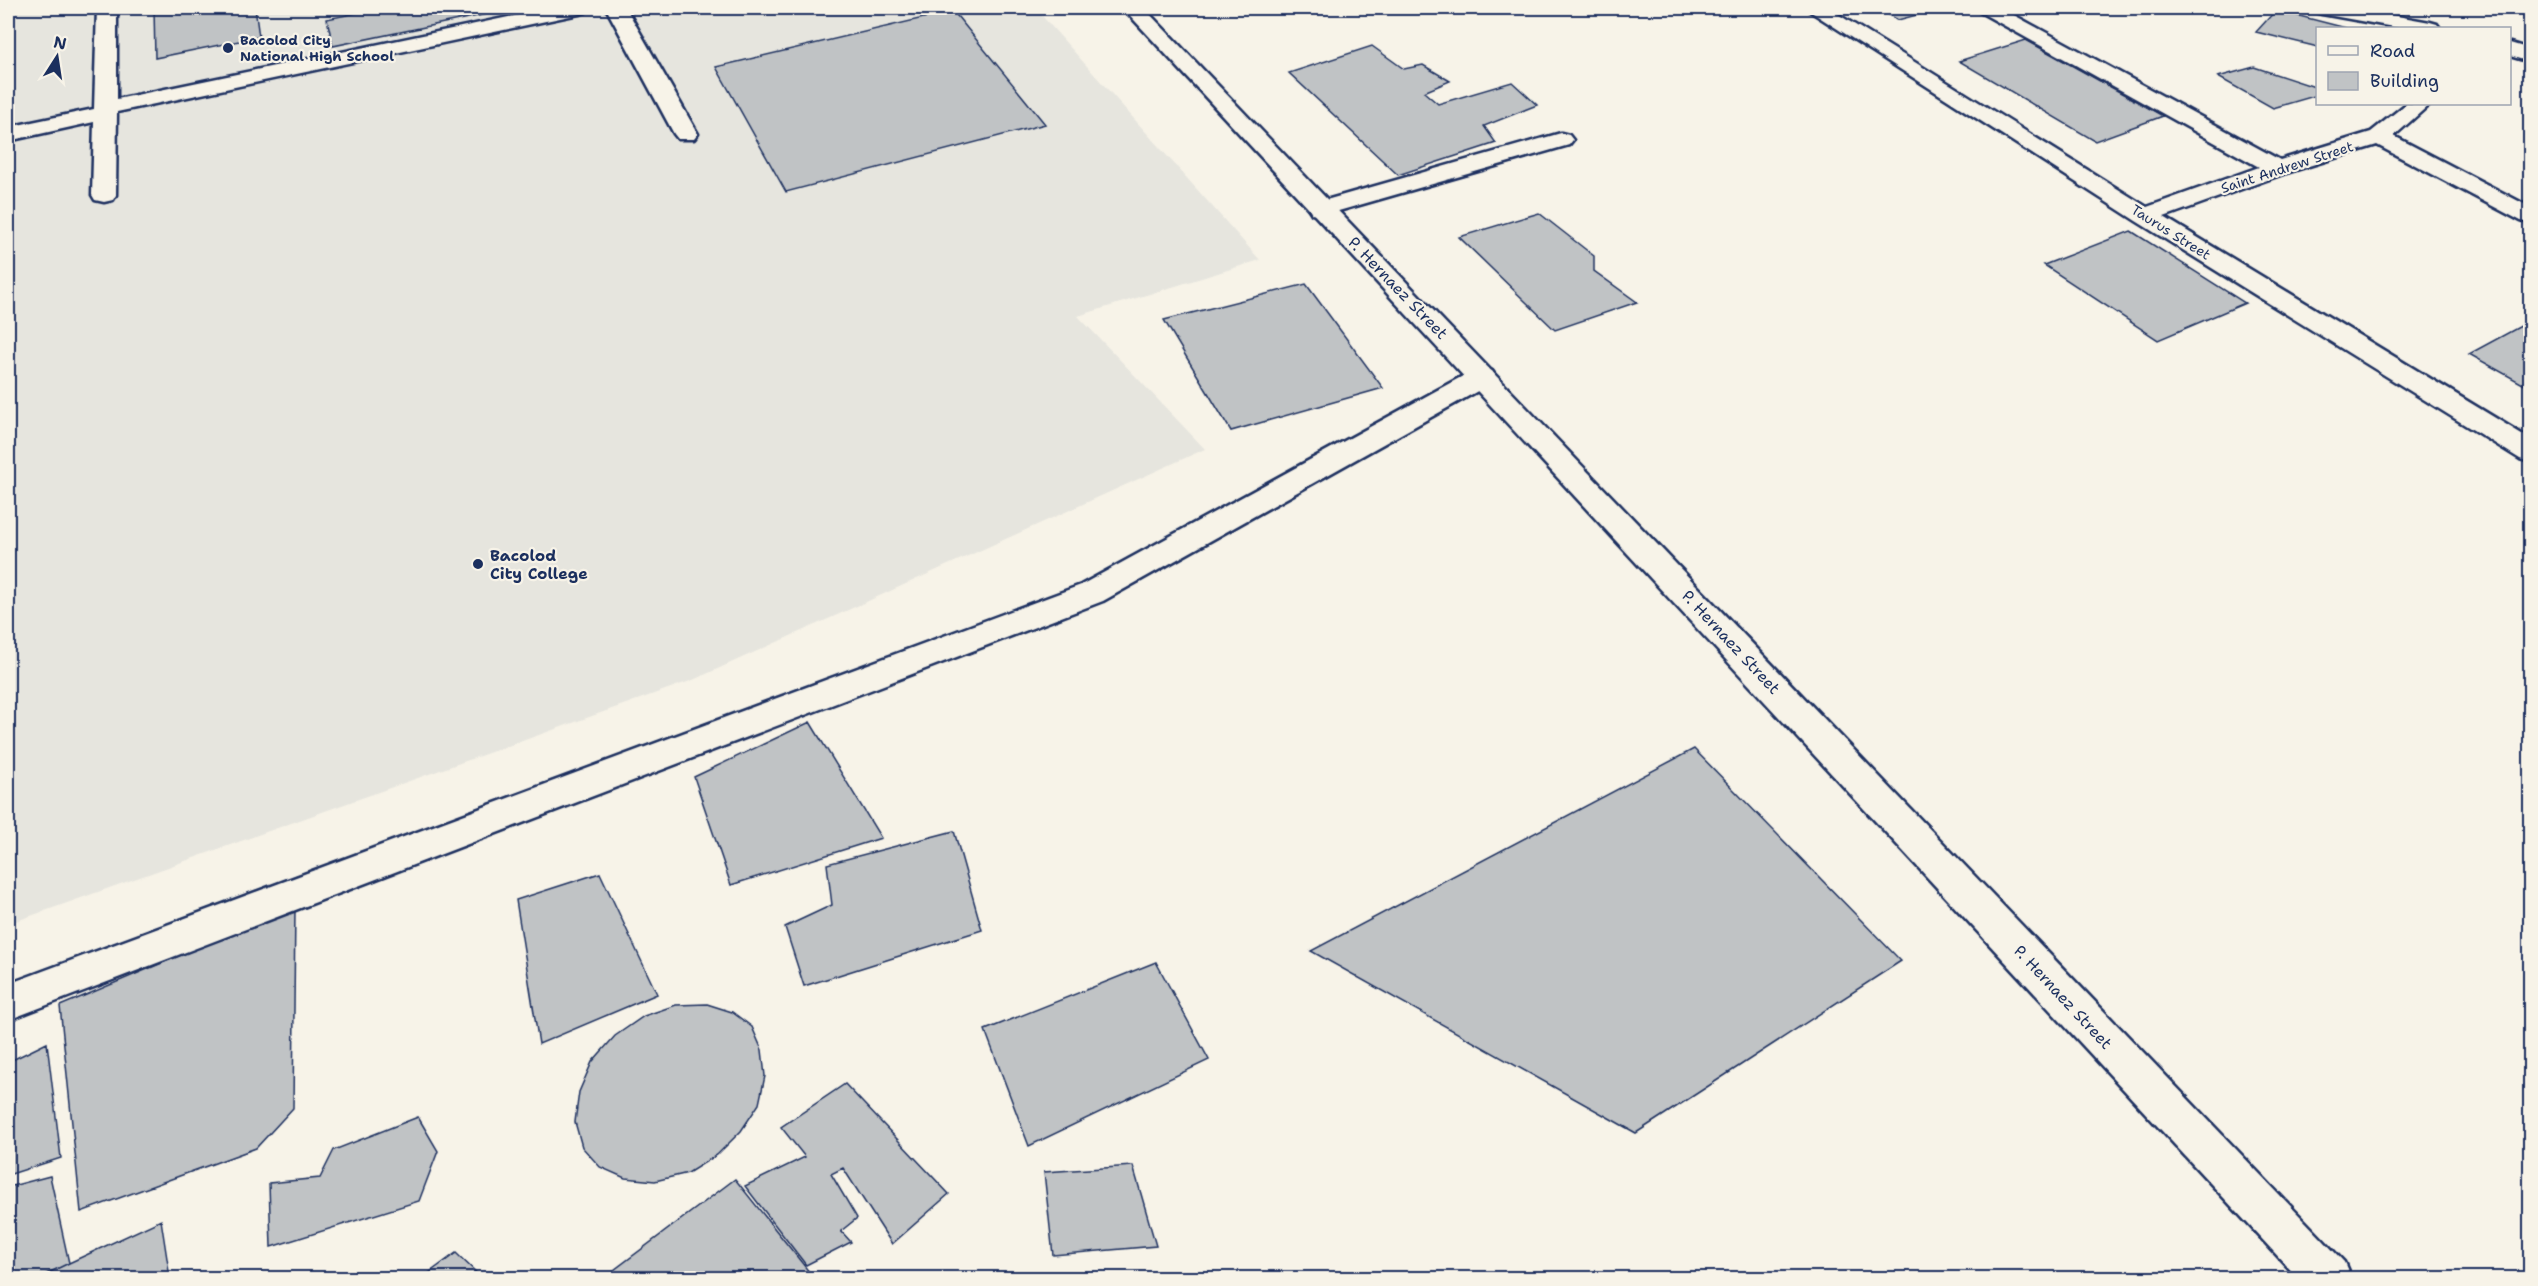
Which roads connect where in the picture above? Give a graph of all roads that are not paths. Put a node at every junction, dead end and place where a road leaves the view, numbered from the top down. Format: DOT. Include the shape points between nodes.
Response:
graph roads {
  1 [pos="107,8"];
  2 [pos="579,8"];
  3 [pos="616,8"];
  4 [pos="1132,8"];
  5 [pos="1815,8"];
  6 [pos="1987,8"];
  7 [pos="2322,8"];
  8 [pos="2407,20"];
  9 [pos="2427,27"];
  10 [pos="2511,49"];
  11 [pos="2530,56"];
  12 [pos="2417,105"];
  13 [pos="105,110"];
  14 [pos="8,134"];
  15 [pos="686,134"];
  16 [pos="2379,137"];
  17 [pos="1561,140"];
  18 [pos="2278,168"];
  19 [pos="104,195"];
  20 [pos="1321,209"];
  21 [pos="2145,216"];
  22 [pos="2530,216"];
  23 [pos="1482,377"];
  24 [pos="2530,452"];
  25 [pos="8,1002"];
  26 [pos="2328,1278"];
  1 -- 13 [label="street"];
  2 -- 13 [label="street"];
  3 -- 15 [label="street"];
  4 -- 20 [label="street, P. Hernaez Street"];
  5 -- 21 [label="street, Taurus Street"];
  6 -- 18 [label="street"];
  7 -- 8 [label="street"];
  8 -- 9 [label="street"];
  10 -- 11 [label="street"];
  12 -- 16 [label="street, Saint Andrew Street"];
  13 -- 14 [label="street"];
  13 -- 19 [label="street"];
  16 -- 18 [label="street, Saint Andrew Street"];
  16 -- 22 [label="street"];
  17 -- 20 [label="street"];
  18 -- 21 [label="street, Saint Andrew Street"];
  20 -- 23 [label="street, P. Hernaez Street"];
  21 -- 24 [label="street, Taurus Street"];
  23 -- 25 [label="street" via="1092,593"];
  23 -- 26 [label="street, P. Hernaez Street"];
}
